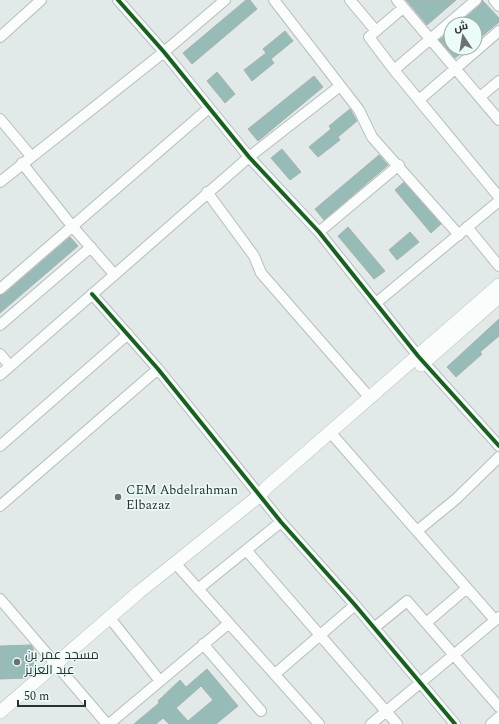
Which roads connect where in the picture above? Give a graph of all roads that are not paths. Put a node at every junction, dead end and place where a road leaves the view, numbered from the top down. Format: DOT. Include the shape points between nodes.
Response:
graph roads {
  1 [pos="41,0"];
  2 [pos="118,0"];
  3 [pos="274,0"];
  4 [pos="350,0"];
  5 [pos="476,0"];
  6 [pos="494,0"];
  7 [pos="222,1"];
  8 [pos="400,4"];
  9 [pos="499,6"];
  10 [pos="376,31"];
  11 [pos="499,31"];
  12 [pos="0,36"];
  13 [pos="430,40"];
  14 [pos="164,52"];
  15 [pos="394,70"];
  16 [pos="456,70"];
  17 [pos="499,81"];
  18 [pos="340,86"];
  19 [pos="480,97"];
  20 [pos="419,100"];
  21 [pos="209,108"];
  22 [pos="0,119"];
  23 [pos="499,120"];
  24 [pos="31,156"];
  25 [pos="248,157"];
  26 [pos="22,163"];
  27 [pos="399,165"];
  28 [pos="0,182"];
  29 [pos="207,192"];
  30 [pos="499,197"];
  31 [pos="499,201"];
  32 [pos="72,226"];
  33 [pos="467,228"];
  34 [pos="319,232"];
  35 [pos="459,235"];
  36 [pos="91,247"];
  37 [pos="499,266"];
  38 [pos="114,274"];
  39 [pos="499,285"];
  40 [pos="0,289"];
  41 [pos="92,294"];
  42 [pos="499,297"];
  43 [pos="376,303"];
  44 [pos="475,312"];
  45 [pos="0,325"];
  46 [pos="128,334"];
  47 [pos="0,354"];
  48 [pos="421,359"];
  49 [pos="10,366"];
  50 [pos="158,369"];
  51 [pos="0,375"];
  52 [pos="370,398"];
  53 [pos="332,434"];
  54 [pos="0,446"];
  55 [pos="499,446"];
  56 [pos="499,457"];
  57 [pos="260,495"];
  58 [pos="0,506"];
  59 [pos="282,522"];
  60 [pos="418,531"];
  61 [pos="247,551"];
  62 [pos="175,563"];
  63 [pos="467,588"];
  64 [pos="198,589"];
  65 [pos="0,599"];
  66 [pos="355,605"];
  67 [pos="109,617"];
  68 [pos="497,619"];
  69 [pos="426,623"];
  70 [pos="228,624"];
  71 [pos="374,628"];
  72 [pos="320,635"];
  73 [pos="204,644"];
  74 [pos="454,654"];
  75 [pos="56,664"];
  76 [pos="275,674"];
  77 [pos="160,681"];
  78 [pos="420,683"];
  79 [pos="499,707"];
  80 [pos="261,711"];
  81 [pos="386,711"];
  82 [pos="0,712"];
  83 [pos="499,717"];
  84 [pos="108,724"];
  85 [pos="319,724"];
  86 [pos="371,724"];
  87 [pos="397,724"];
  88 [pos="455,724"];
  89 [pos="491,724"];
  1 -- 12 [label="street"];
  2 -- 14 [label="street"];
  3 -- 18 [label="street"];
  4 -- 10 [label="street"];
  5 -- 13 [label="street"];
  6 -- 9 [label="street"];
  7 -- 14 [label="street"];
  8 -- 10 [label="street"];
  8 -- 13 [label="street"];
  10 -- 15 [label="street" via="369,37"];
  11 -- 16 [label="street"];
  13 -- 15 [label="street"];
  13 -- 16 [label="street"];
  14 -- 21 [label="street"];
  14 -- 24 [label="street"];
  15 -- 20 [label="street"];
  16 -- 19 [label="street"];
  16 -- 20 [label="street"];
  17 -- 19 [label="street"];
  18 -- 25 [label="street"];
  18 -- 27 [label="street" via="359,110 372,137"];
  19 -- 23 [label="street"];
  20 -- 30 [label="street"];
  21 -- 25 [label="street"];
  21 -- 32 [label="street"];
  22 -- 24 [label="street"];
  24 -- 26 [label="street"];
  25 -- 29 [label="street"];
  25 -- 34 [label="street"];
  26 -- 28 [label="street"];
  26 -- 32 [label="street"];
  27 -- 34 [label="street"];
  27 -- 35 [label="street"];
  29 -- 38 [label="street"];
  29 -- 52 [label="street" via="254,256 261,273"];
  31 -- 33 [label="street"];
  32 -- 36 [label="street"];
  32 -- 40 [label="street"];
  33 -- 35 [label="street"];
  33 -- 37 [label="street"];
  34 -- 43 [label="street"];
  35 -- 43 [label="street"];
  36 -- 38 [label="street"];
  36 -- 45 [label="street"];
  38 -- 41 [label="street"];
  39 -- 44 [label="main road"];
  41 -- 46 [label="street"];
  41 -- 49 [label="street"];
  42 -- 44 [label="main road"];
  43 -- 48 [label="street"];
  44 -- 48 [label="main road"];
  46 -- 50 [label="street"];
  46 -- 54 [label="street"];
  47 -- 49 [label="street"];
  48 -- 52 [label="main road"];
  48 -- 53 [label="main road"];
  48 -- 55 [label="street"];
  49 -- 51 [label="street"];
  50 -- 57 [label="street"];
  50 -- 58 [label="street"];
  52 -- 53 [label="main road"];
  53 -- 57 [label="main road" via="267,486"];
  53 -- 60 [label="street"];
  56 -- 60 [label="street" via="456,499"];
  57 -- 59 [label="street"];
  57 -- 62 [label="main road"];
  59 -- 61 [label="street"];
  59 -- 66 [label="street"];
  60 -- 63 [label="street"];
  61 -- 64 [label="street"];
  61 -- 72 [label="street"];
  62 -- 64 [label="street"];
  62 -- 67 [label="main road"];
  63 -- 68 [label="street"];
  63 -- 69 [label="street"];
  64 -- 70 [label="street"];
  65 -- 75 [label="street"];
  66 -- 71 [label="street"];
  66 -- 72 [label="street"];
  67 -- 75 [label="main road"];
  67 -- 77 [label="street"];
  68 -- 74 [label="street"];
  69 -- 71 [label="street" via="407,601"];
  69 -- 74 [label="street"];
  70 -- 73 [label="street"];
  70 -- 76 [label="street"];
  71 -- 78 [label="street"];
  72 -- 76 [label="street"];
  72 -- 81 [label="street"];
  73 -- 77 [label="street"];
  73 -- 80 [label="street"];
  74 -- 78 [label="street"];
  74 -- 79 [label="street"];
  75 -- 82 [label="main road"];
  75 -- 84 [label="street"];
  76 -- 85 [label="street"];
  77 -- 84 [label="street"];
  78 -- 81 [label="street"];
  78 -- 88 [label="street"];
  81 -- 86 [label="street"];
  81 -- 87 [label="street"];
  83 -- 89 [label="street"];
}
